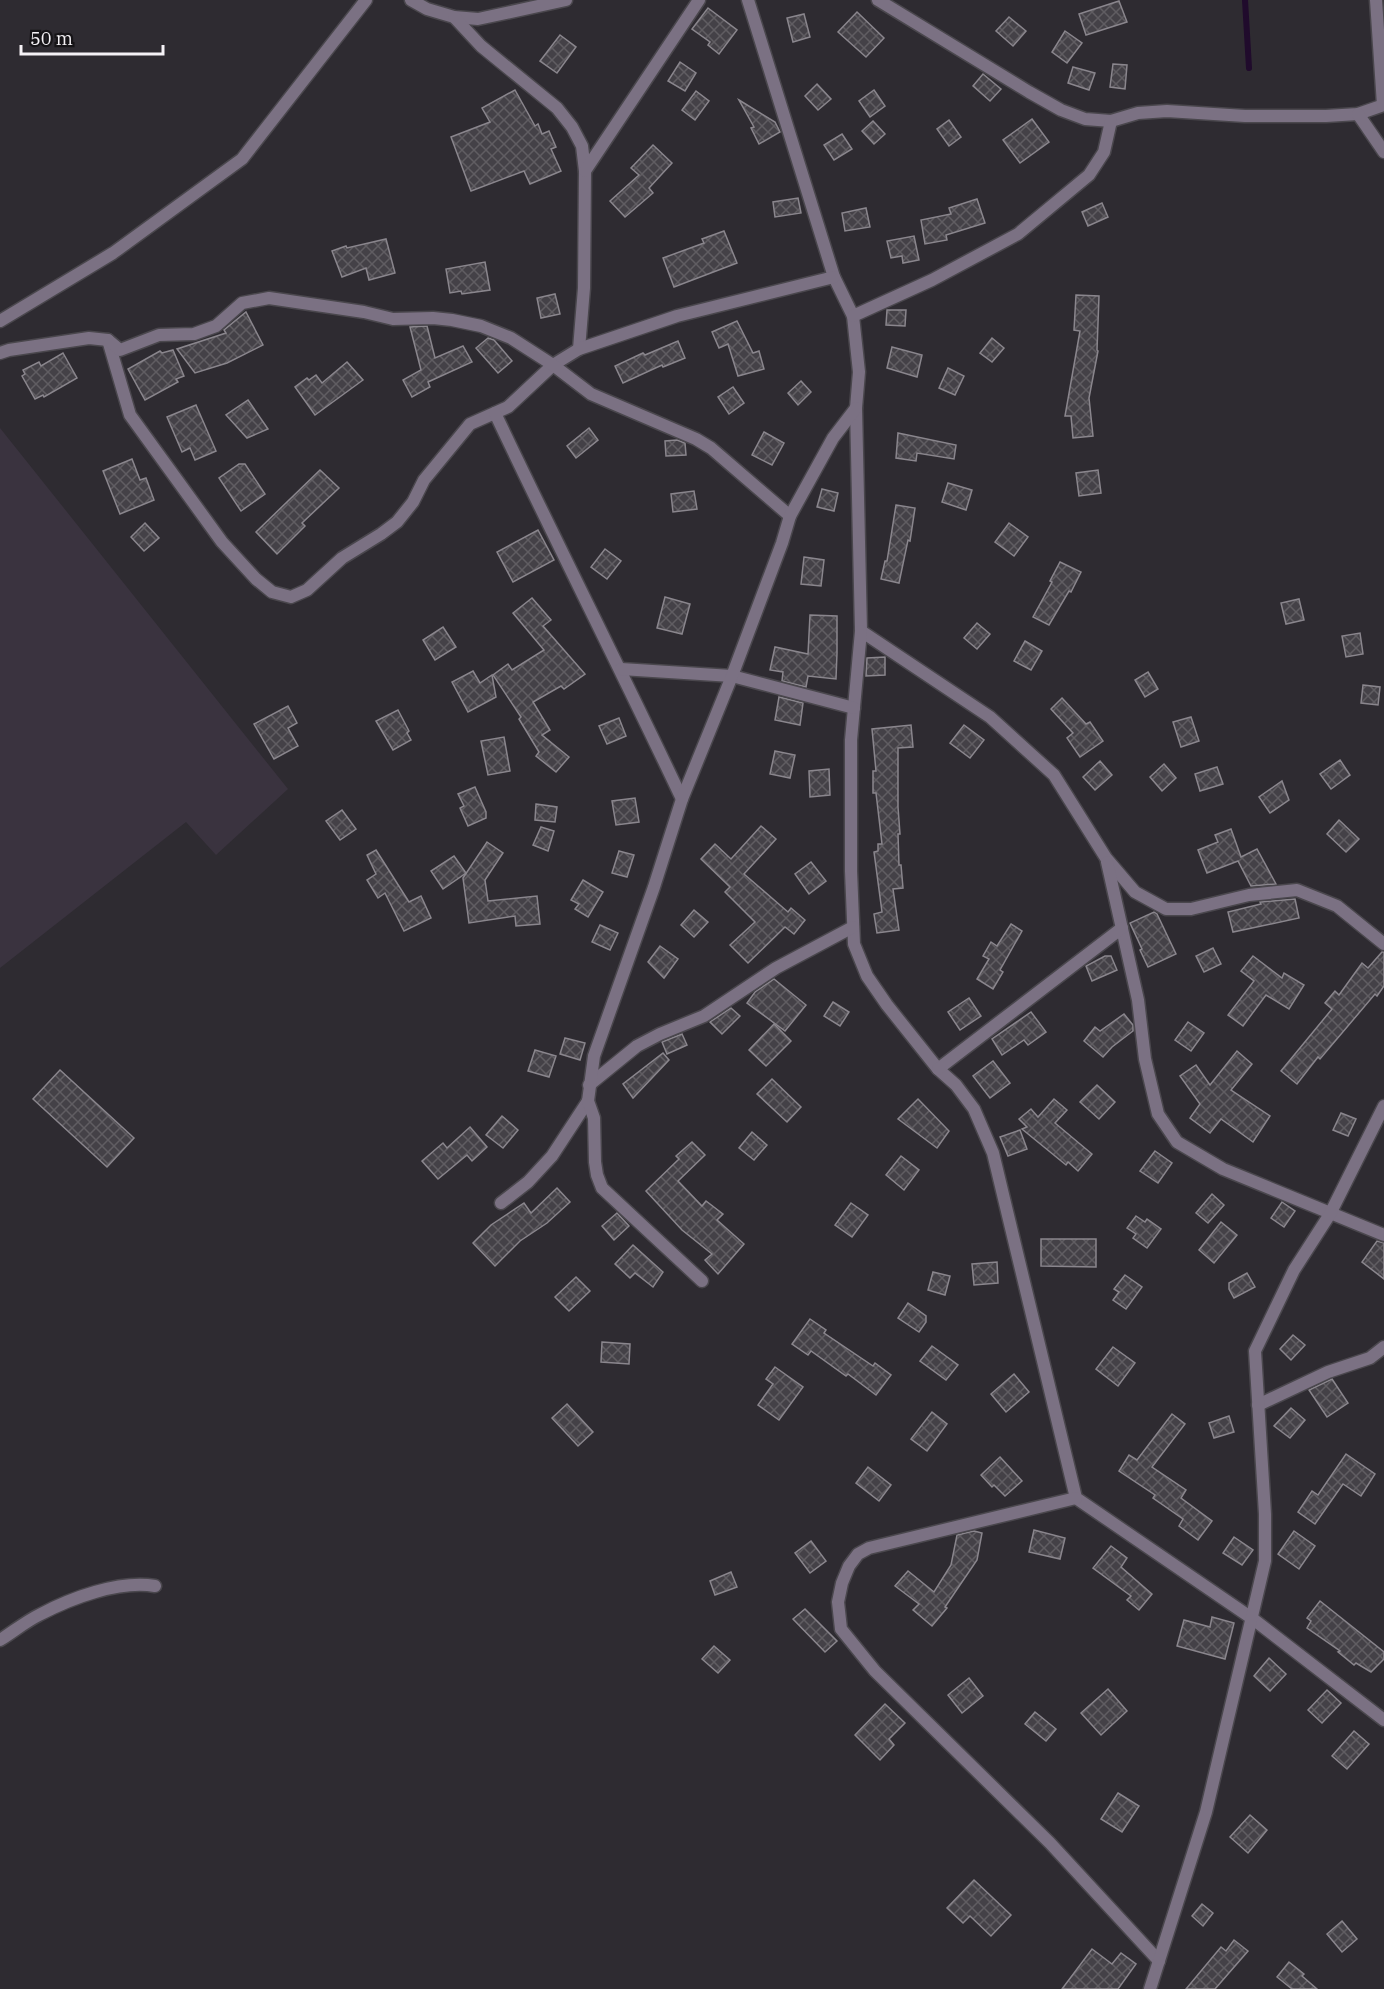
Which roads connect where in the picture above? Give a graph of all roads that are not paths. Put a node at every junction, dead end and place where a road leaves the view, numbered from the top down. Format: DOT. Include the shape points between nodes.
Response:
graph roads {
  1 [pos="366,0"];
  2 [pos="411,0"];
  3 [pos="566,0"];
  4 [pos="699,0"];
  5 [pos="748,0"];
  6 [pos="878,0"];
  7 [pos="1376,0"];
  8 [pos="454,17"];
  9 [pos="1384,105"];
  10 [pos="1359,114"];
  11 [pos="1111,122"];
  12 [pos="1384,152"];
  13 [pos="585,171"];
  14 [pos="834,277"];
  15 [pos="853,316"];
  16 [pos="0,321"];
  17 [pos="108,340"];
  18 [pos="579,349"];
  19 [pos="0,353"];
  20 [pos="553,364"];
  21 [pos="856,408"];
  22 [pos="495,413"];
  23 [pos="790,516"];
  24 [pos="861,632"];
  25 [pos="621,669"];
  26 [pos="732,676"];
  27 [pos="854,708"];
  28 [pos="682,800"];
  29 [pos="1106,858"];
  30 [pos="853,927"];
  31 [pos="1122,928"];
  32 [pos="1384,944"];
  33 [pos="938,1070"];
  34 [pos="589,1085"];
  35 [pos="588,1101"];
  36 [pos="1384,1106"];
  37 [pos="501,1203"];
  38 [pos="1330,1214"];
  39 [pos="1384,1235"];
  40 [pos="702,1281"];
  41 [pos="1384,1347"];
  42 [pos="1258,1405"];
  43 [pos="1076,1498"];
  44 [pos="155,1586"];
  45 [pos="1253,1619"];
  46 [pos="0,1640"];
  47 [pos="1384,1720"];
  48 [pos="1159,1961"];
  49 [pos="1150,1989"];
  1 -- 16 [label="street" via="242,159 113,253"];
  2 -- 8 [label="street"];
  3 -- 8 [label="street" via="478,19"];
  4 -- 13 [label="street"];
  5 -- 14 [label="street"];
  6 -- 11 [label="street" via="1060,110 1085,119"];
  7 -- 9 [label="street"];
  8 -- 13 [label="street" via="481,46 557,108 582,146"];
  9 -- 10 [label="street"];
  10 -- 11 [label="street" via="1245,116 1167,111 1138,113"];
  10 -- 12 [label="street"];
  11 -- 15 [label="street" via="1104,152 1089,175 1018,234"];
  13 -- 18 [label="street" via="584,299"];
  14 -- 15 [label="street"];
  14 -- 18 [label="street" via="677,316"];
  15 -- 21 [label="street" via="859,372"];
  17 -- 19 [label="street" via="89,338"];
  17 -- 20 [label="street" via="120,350 159,335 194,334 216,326 242,303 269,298 386,318 433,318 481,326 511,338"];
  17 -- 22 [label="street" via="130,415 222,542 272,592 291,597 307,590 342,558 397,522 424,480 470,424"];
  18 -- 20 [label="street"];
  20 -- 22 [label="street" via="508,407"];
  20 -- 23 [label="street" via="591,394 703,443"];
  21 -- 23 [label="street" via="834,438"];
  21 -- 24 [label="street"];
  22 -- 25 [label="street"];
  23 -- 26 [label="street"];
  24 -- 27 [label="street"];
  24 -- 29 [label="street" via="990,717 1054,775"];
  25 -- 26 [label="street"];
  25 -- 28 [label="street"];
  26 -- 27 [label="street"];
  26 -- 28 [label="street"];
  27 -- 30 [label="street"];
  28 -- 34 [label="street" via="594,1056"];
  29 -- 31 [label="street"];
  29 -- 32 [label="street" via="1135,892 1166,909 1191,909 1249,895 1297,890 1337,906"];
  30 -- 33 [label="street" via="854,944 867,976"];
  30 -- 34 [label="street" via="776,968 704,1016 637,1046"];
  31 -- 33 [label="street"];
  31 -- 38 [label="street" via="1158,1114 1177,1142 1222,1169"];
  33 -- 43 [label="street" via="956,1085 974,1109 993,1153"];
  34 -- 35 [label="street"];
  35 -- 37 [label="street" via="552,1156"];
  35 -- 40 [label="street" via="594,1118 595,1162 602,1188"];
  36 -- 38 [label="street"];
  38 -- 39 [label="street"];
  38 -- 42 [label="street" via="1294,1270 1255,1351"];
  41 -- 42 [label="street" via="1370,1358 1328,1372"];
  42 -- 45 [label="street" via="1265,1561"];
  43 -- 45 [label="street"];
  43 -- 48 [label="street" via="869,1548 858,1554 842,1583 838,1602 841,1629 875,1671 1050,1843"];
  44 -- 46 [label="street" via="138,1583 75,1599 38,1615"];
  45 -- 47 [label="street"];
  45 -- 48 [label="street" via="1206,1812"];
  48 -- 49 [label="street"];
}
